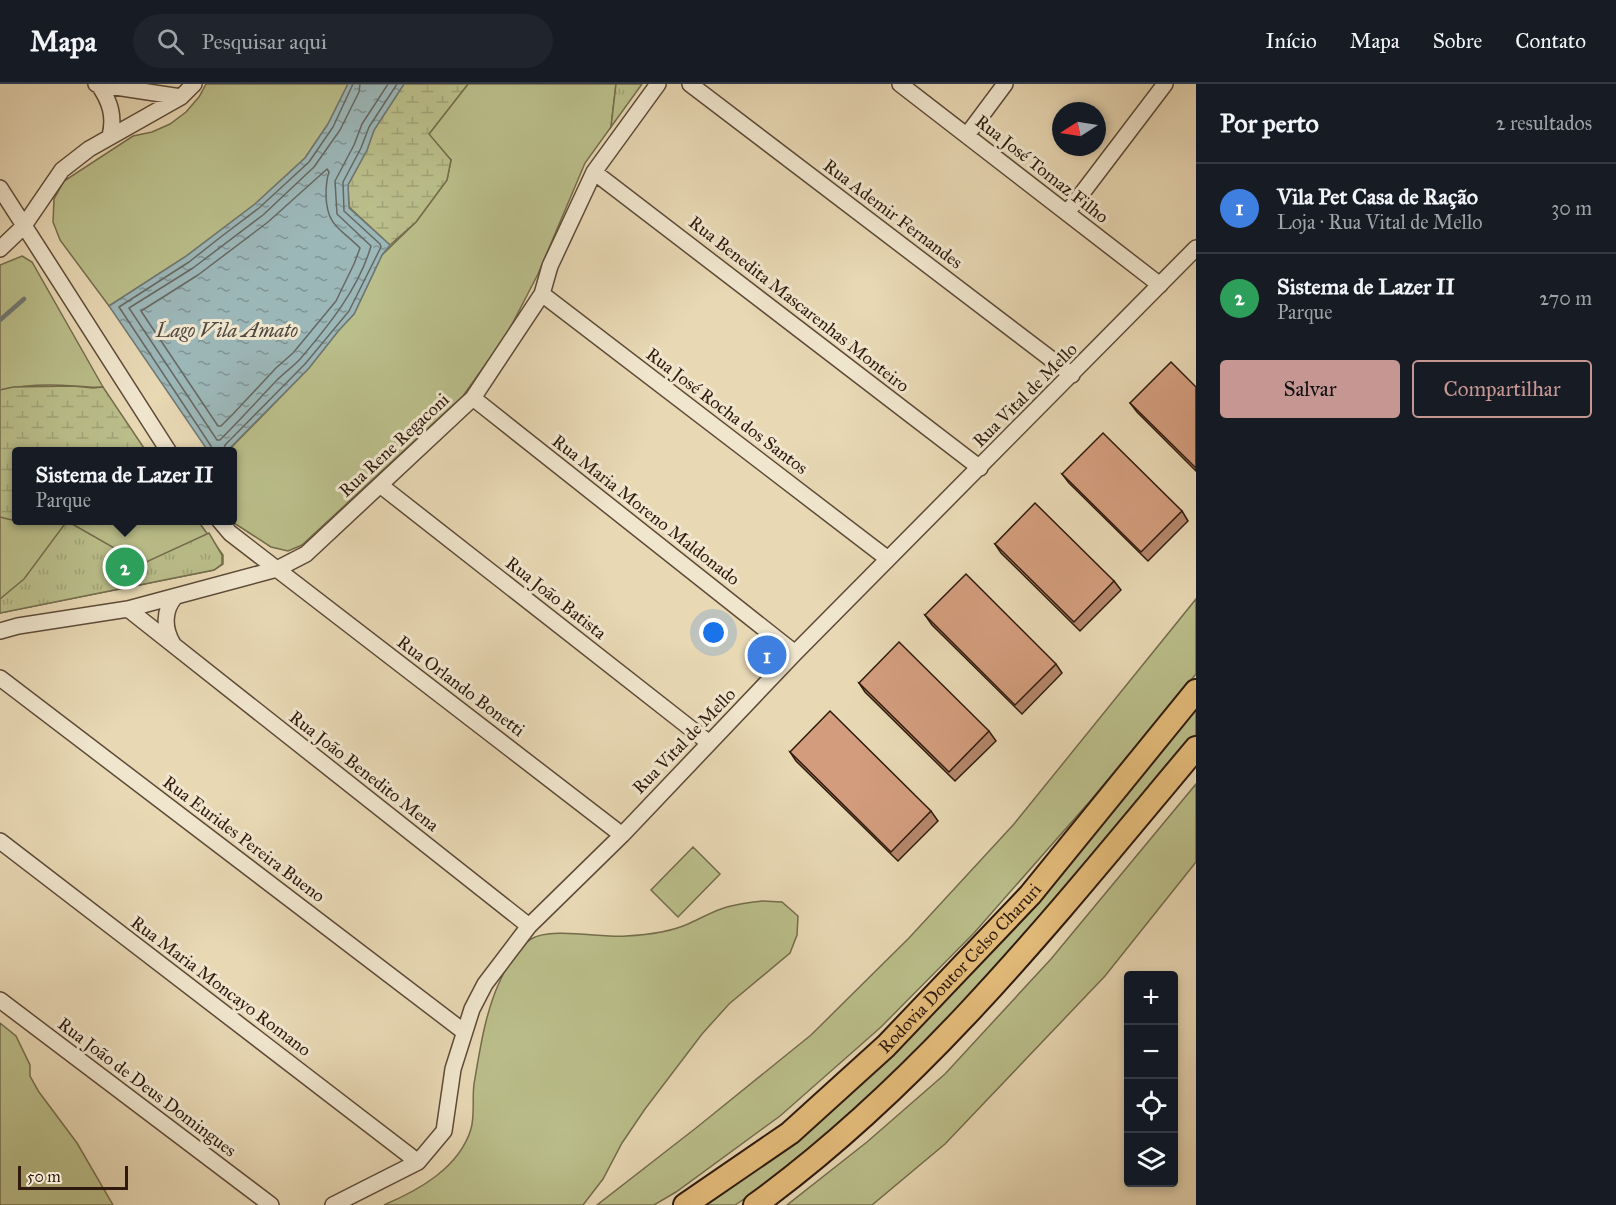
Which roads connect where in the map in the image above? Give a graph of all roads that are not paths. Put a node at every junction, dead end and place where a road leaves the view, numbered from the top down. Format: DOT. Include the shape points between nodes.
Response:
graph roads {
  1 [pos="97,84"];
  2 [pos="194,84"];
  3 [pos="658,84"];
  4 [pos="690,84"];
  5 [pos="900,84"];
  6 [pos="1005,84"];
  7 [pos="1165,84"];
  8 [pos="181,97"];
  9 [pos="967,135"];
  10 [pos="110,136"];
  11 [pos="594,172"];
  12 [pos="0,188"];
  13 [pos="1067,213"];
  14 [pos="23,227"];
  15 [pos="1196,248"];
  16 [pos="0,250"];
  17 [pos="40,252"];
  18 [pos="1160,285"];
  19 [pos="542,294"];
  20 [pos="1072,375"];
  21 [pos="473,398"];
  22 [pos="166,447"];
  23 [pos="980,468"];
  24 [pos="380,485"];
  25 [pos="223,525"];
  26 [pos="888,559"];
  27 [pos="277,569"];
  28 [pos="175,597"];
  29 [pos="128,609"];
  30 [pos="0,631"];
  31 [pos="175,647"];
  32 [pos="795,653"];
  33 [pos="0,678"];
  34 [pos="1196,692"];
  35 [pos="708,742"];
  36 [pos="1196,748"];
  37 [pos="622,835"];
  38 [pos="0,842"];
  39 [pos="530,926"];
  40 [pos="0,1000"];
  41 [pos="464,1030"];
  42 [pos="418,1162"];
  43 [pos="271,1205"];
  44 [pos="333,1205"];
  45 [pos="685,1205"];
  46 [pos="754,1205"];
  1 -- 8 [label="street"];
  1 -- 10 [label="street" via="111,108"];
  2 -- 8 [label="street"];
  3 -- 11 [label="street, Rua Rene Regaconi"];
  4 -- 20 [label="street, Rua Ademir Fernandes"];
  5 -- 9 [label="street, Rua José Tomaz Filho"];
  6 -- 9 [label="street"];
  7 -- 13 [label="street"];
  8 -- 10 [label="street"];
  9 -- 13 [label="street, Rua José Tomaz Filho"];
  10 -- 14 [label="street" via="62,170"];
  11 -- 19 [label="street, Rua Rene Regaconi" via="550,266"];
  11 -- 23 [label="street, Rua Benedita Mascarenhas Monteiro"];
  12 -- 14 [label="street"];
  13 -- 18 [label="street, Rua José Tomaz Filho"];
  14 -- 16 [label="street"];
  14 -- 17 [label="street"];
  15 -- 18 [label="street, Rua Vital de Mello"];
  16 -- 17 [label="street" via="24,246"];
  17 -- 22 [label="street"];
  18 -- 20 [label="street, Rua Vital de Mello"];
  19 -- 21 [label="street, Rua Rene Regaconi"];
  19 -- 26 [label="street, Rua José Rocha dos Santos"];
  20 -- 23 [label="street, Rua Vital de Mello"];
  21 -- 24 [label="street, Rua Rene Regaconi"];
  21 -- 32 [label="street, Rua Maria Moreno Maldonado"];
  23 -- 26 [label="street, Rua Vital de Mello"];
  24 -- 27 [label="street, Rua Rene Regaconi" via="306,554"];
  24 -- 35 [label="street, Rua João Batista"];
  25 -- 27 [label="street, Rua Orlando Bonetti"];
  26 -- 32 [label="street, Rua Vital de Mello"];
  27 -- 28 [label="street, Rua Rene Regaconi"];
  27 -- 37 [label="street, Rua Orlando Bonetti"];
  28 -- 29 [label="street, Rua Rene Regaconi"];
  28 -- 31 [label="street" via="166,610 165,622"];
  29 -- 30 [label="street, Rua Rene Regaconi"];
  29 -- 31 [label="street, Rua João Benedito Mena"];
  31 -- 39 [label="street, Rua João Benedito Mena"];
  32 -- 35 [label="street, Rua Vital de Mello"];
  33 -- 41 [label="street, Rua Eurides Pereira Bueno"];
  34 -- 45 [label="highway, Rodovia Doutor Celso Charuri" via="1030,895 886,1046 790,1133"];
  35 -- 37 [label="street, Rua Vital de Mello"];
  36 -- 46 [label="highway, Rodovia Doutor Celso Charuri" via="957,1026 850,1128"];
  37 -- 39 [label="street, Rua Vital de Mello"];
  38 -- 42 [label="street, Rua Maria Moncayo Romano"];
  39 -- 41 [label="street, Rua Vital de Mello" via="485,984"];
  40 -- 43 [label="street, Rua João de Deus Domingues"];
  41 -- 42 [label="street, Rua Vital de Mello" via="453,1069 444,1131"];
  42 -- 44 [label="street, Rua Vital de Mello"];
}
